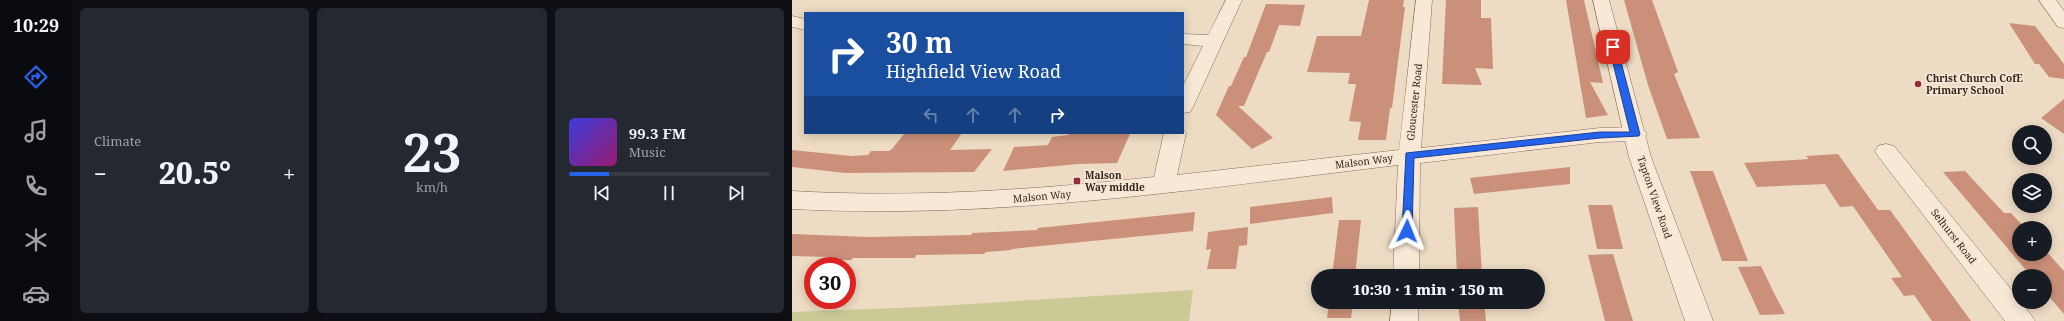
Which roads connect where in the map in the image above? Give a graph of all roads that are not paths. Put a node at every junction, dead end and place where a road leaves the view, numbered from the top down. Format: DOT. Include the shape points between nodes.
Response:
graph roads {
  1 [pos="1234,0"];
  2 [pos="1424,0"];
  3 [pos="1601,0"];
  4 [pos="2047,0"];
  5 [pos="792,20"];
  6 [pos="2064,23"];
  7 [pos="804,25"];
  8 [pos="1184,39"];
  9 [pos="1214,41"];
  10 [pos="1184,105"];
  11 [pos="1175,134"];
  12 [pos="1636,134"];
  13 [pos="1886,151"];
  14 [pos="1409,156"];
  15 [pos="1164,184"];
  16 [pos="792,200"];
  17 [pos="1406,269"];
  18 [pos="1405,309"];
  19 [pos="1404,321"];
  20 [pos="1699,321"];
  21 [pos="2021,321"];
  1 -- 9 [label="street"];
  2 -- 14 [label="street, Gloucester Road"];
  3 -- 12 [label="street, Tapton View Road"];
  4 -- 6 [label="street"];
  5 -- 7 [label="street"];
  8 -- 9 [label="street"];
  9 -- 10 [label="street"];
  11 -- 15 [label="street"];
  12 -- 14 [label="street, Malson Way" via="1600,135"];
  12 -- 20 [label="street, Tapton View Road" via="1640,156"];
  13 -- 21 [label="street, Selhurst Road"];
  14 -- 15 [label="street, Malson Way"];
  14 -- 17 [label="street, Gloucester Road"];
  15 -- 16 [label="street, Malson Way" via="1019,198 938,202 870,204"];
  18 -- 19 [label="street"];
}
